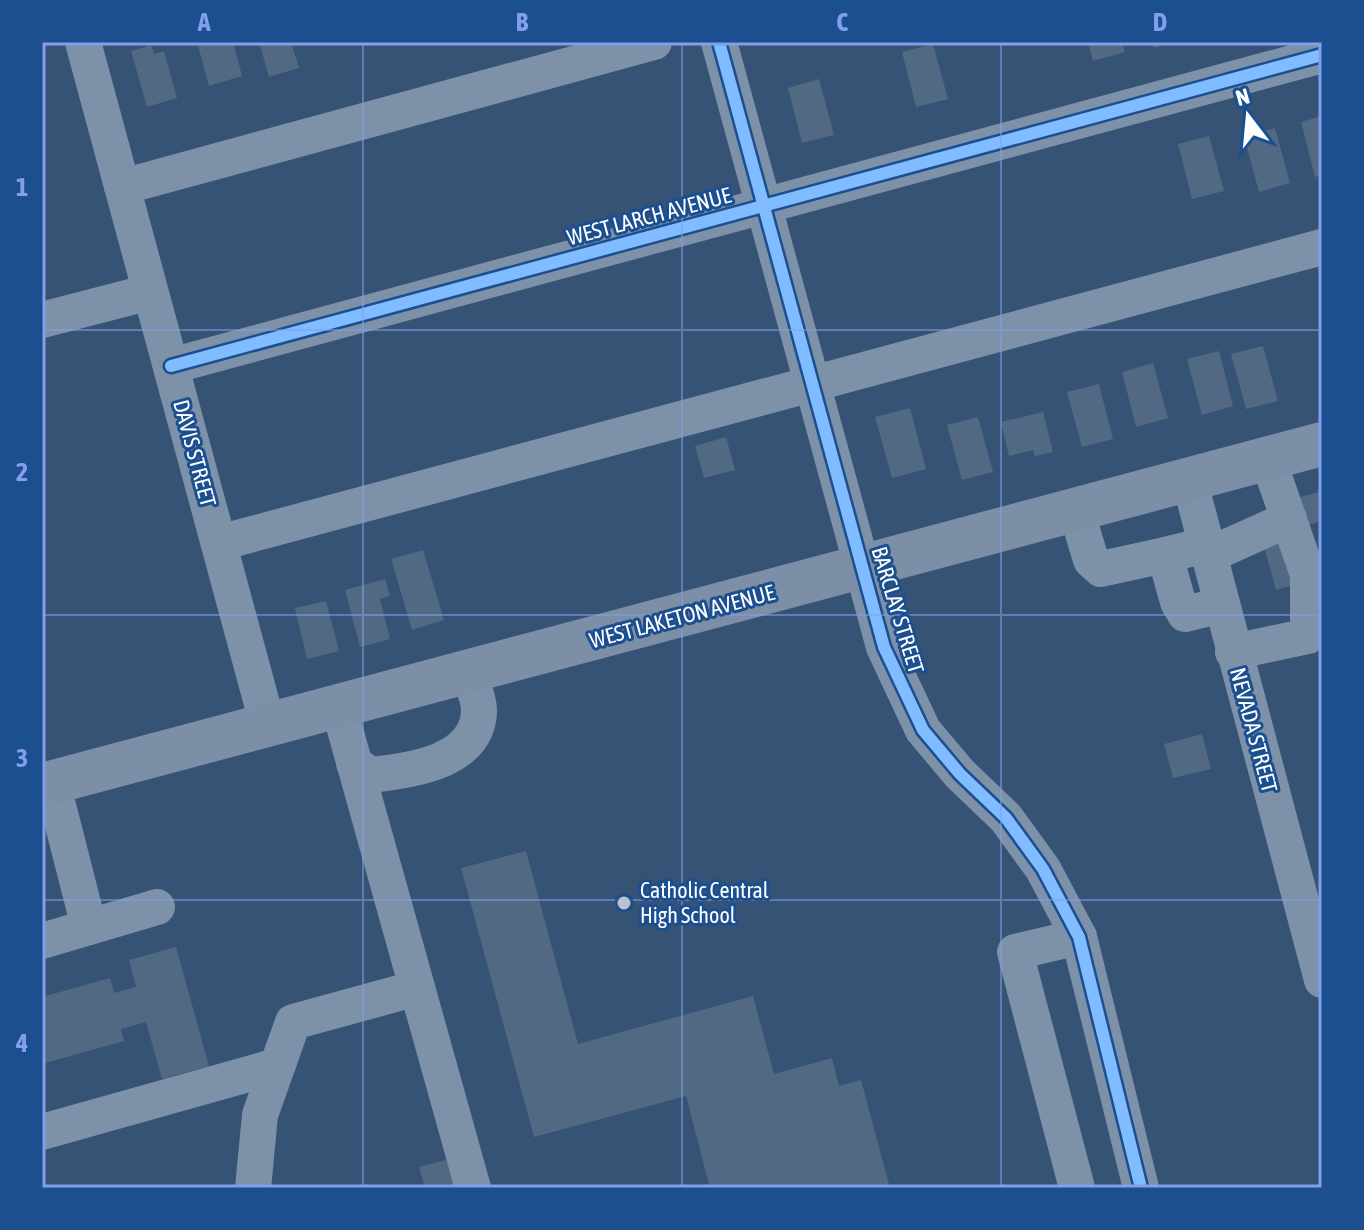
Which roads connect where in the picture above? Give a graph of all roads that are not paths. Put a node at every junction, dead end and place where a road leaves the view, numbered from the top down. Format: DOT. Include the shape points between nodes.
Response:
graph roads {
  1 [pos="83,42"];
  2 [pos="654,42"];
  3 [pos="719,42"];
  4 [pos="1322,55"];
  5 [pos="122,187"];
  6 [pos="763,206"];
  7 [pos="1322,247"];
  8 [pos="150,292"];
  9 [pos="42,320"];
  10 [pos="171,366"];
  11 [pos="812,385"];
  12 [pos="1322,444"];
  13 [pos="1268,459"];
  14 [pos="1189,479"];
  15 [pos="1076,510"];
  16 [pos="1302,528"];
  17 [pos="219,543"];
  18 [pos="1208,550"];
  19 [pos="1165,555"];
  20 [pos="864,568"];
  21 [pos="1222,605"];
  22 [pos="1315,635"];
  23 [pos="1233,652"];
  24 [pos="469,673"];
  25 [pos="339,708"];
  26 [pos="268,726"];
  27 [pos="354,763"];
  28 [pos="47,783"];
  29 [pos="157,907"];
  30 [pos="89,927"];
  31 [pos="1079,937"];
  32 [pos="42,941"];
  33 [pos="1322,980"];
  34 [pos="417,988"];
  35 [pos="277,1066"];
  36 [pos="42,1132"];
  37 [pos="253,1188"];
  38 [pos="473,1188"];
  39 [pos="1077,1188"];
  40 [pos="1141,1188"];
  1 -- 5 [label="street, DAVIS STREET"];
  2 -- 5 [label="street"];
  3 -- 6 [label="street, BARCLAY STREET"];
  4 -- 6 [label="street, WEST LARCH AVENUE"];
  5 -- 8 [label="street, DAVIS STREET"];
  6 -- 10 [label="street, WEST LARCH AVENUE"];
  6 -- 11 [label="street, BARCLAY STREET"];
  7 -- 11 [label="street"];
  8 -- 9 [label="street"];
  8 -- 10 [label="street, DAVIS STREET"];
  10 -- 17 [label="street, DAVIS STREET"];
  11 -- 17 [label="street"];
  11 -- 20 [label="street, BARCLAY STREET"];
  12 -- 13 [label="main road, WEST LAKETON AVENUE"];
  13 -- 14 [label="main road, WEST LAKETON AVENUE"];
  13 -- 16 [label="street"];
  14 -- 15 [label="main road, WEST LAKETON AVENUE"];
  14 -- 18 [label="street, NEVADA STREET"];
  15 -- 19 [label="street" via="1091,560 1101,569"];
  15 -- 20 [label="main road, WEST LAKETON AVENUE"];
  16 -- 18 [label="street"];
  16 -- 22 [label="street"];
  17 -- 26 [label="street, DAVIS STREET"];
  18 -- 19 [label="street"];
  18 -- 21 [label="street, NEVADA STREET"];
  19 -- 21 [label="street" via="1185,614"];
  20 -- 24 [label="main road, WEST LAKETON AVENUE"];
  20 -- 31 [label="street, BARCLAY STREET" via="884,647 923,730 1006,818 1043,869"];
  21 -- 23 [label="street, NEVADA STREET"];
  22 -- 23 [label="street"];
  23 -- 33 [label="street, NEVADA STREET"];
  24 -- 25 [label="main road, WEST LAKETON AVENUE"];
  24 -- 27 [label="street" via="479,709 474,733 454,755 405,772 370,775"];
  25 -- 26 [label="main road, WEST LAKETON AVENUE"];
  25 -- 27 [label="street"];
  26 -- 28 [label="main road, WEST LAKETON AVENUE"];
  27 -- 34 [label="street"];
  28 -- 30 [label="street"];
  29 -- 30 [label="street"];
  30 -- 32 [label="street"];
  31 -- 39 [label="street" via="1015,952"];
  31 -- 40 [label="street, BARCLAY STREET"];
  34 -- 35 [label="street" via="293,1022"];
  34 -- 38 [label="street"];
  35 -- 36 [label="street"];
  35 -- 37 [label="street" via="260,1115"];
}
